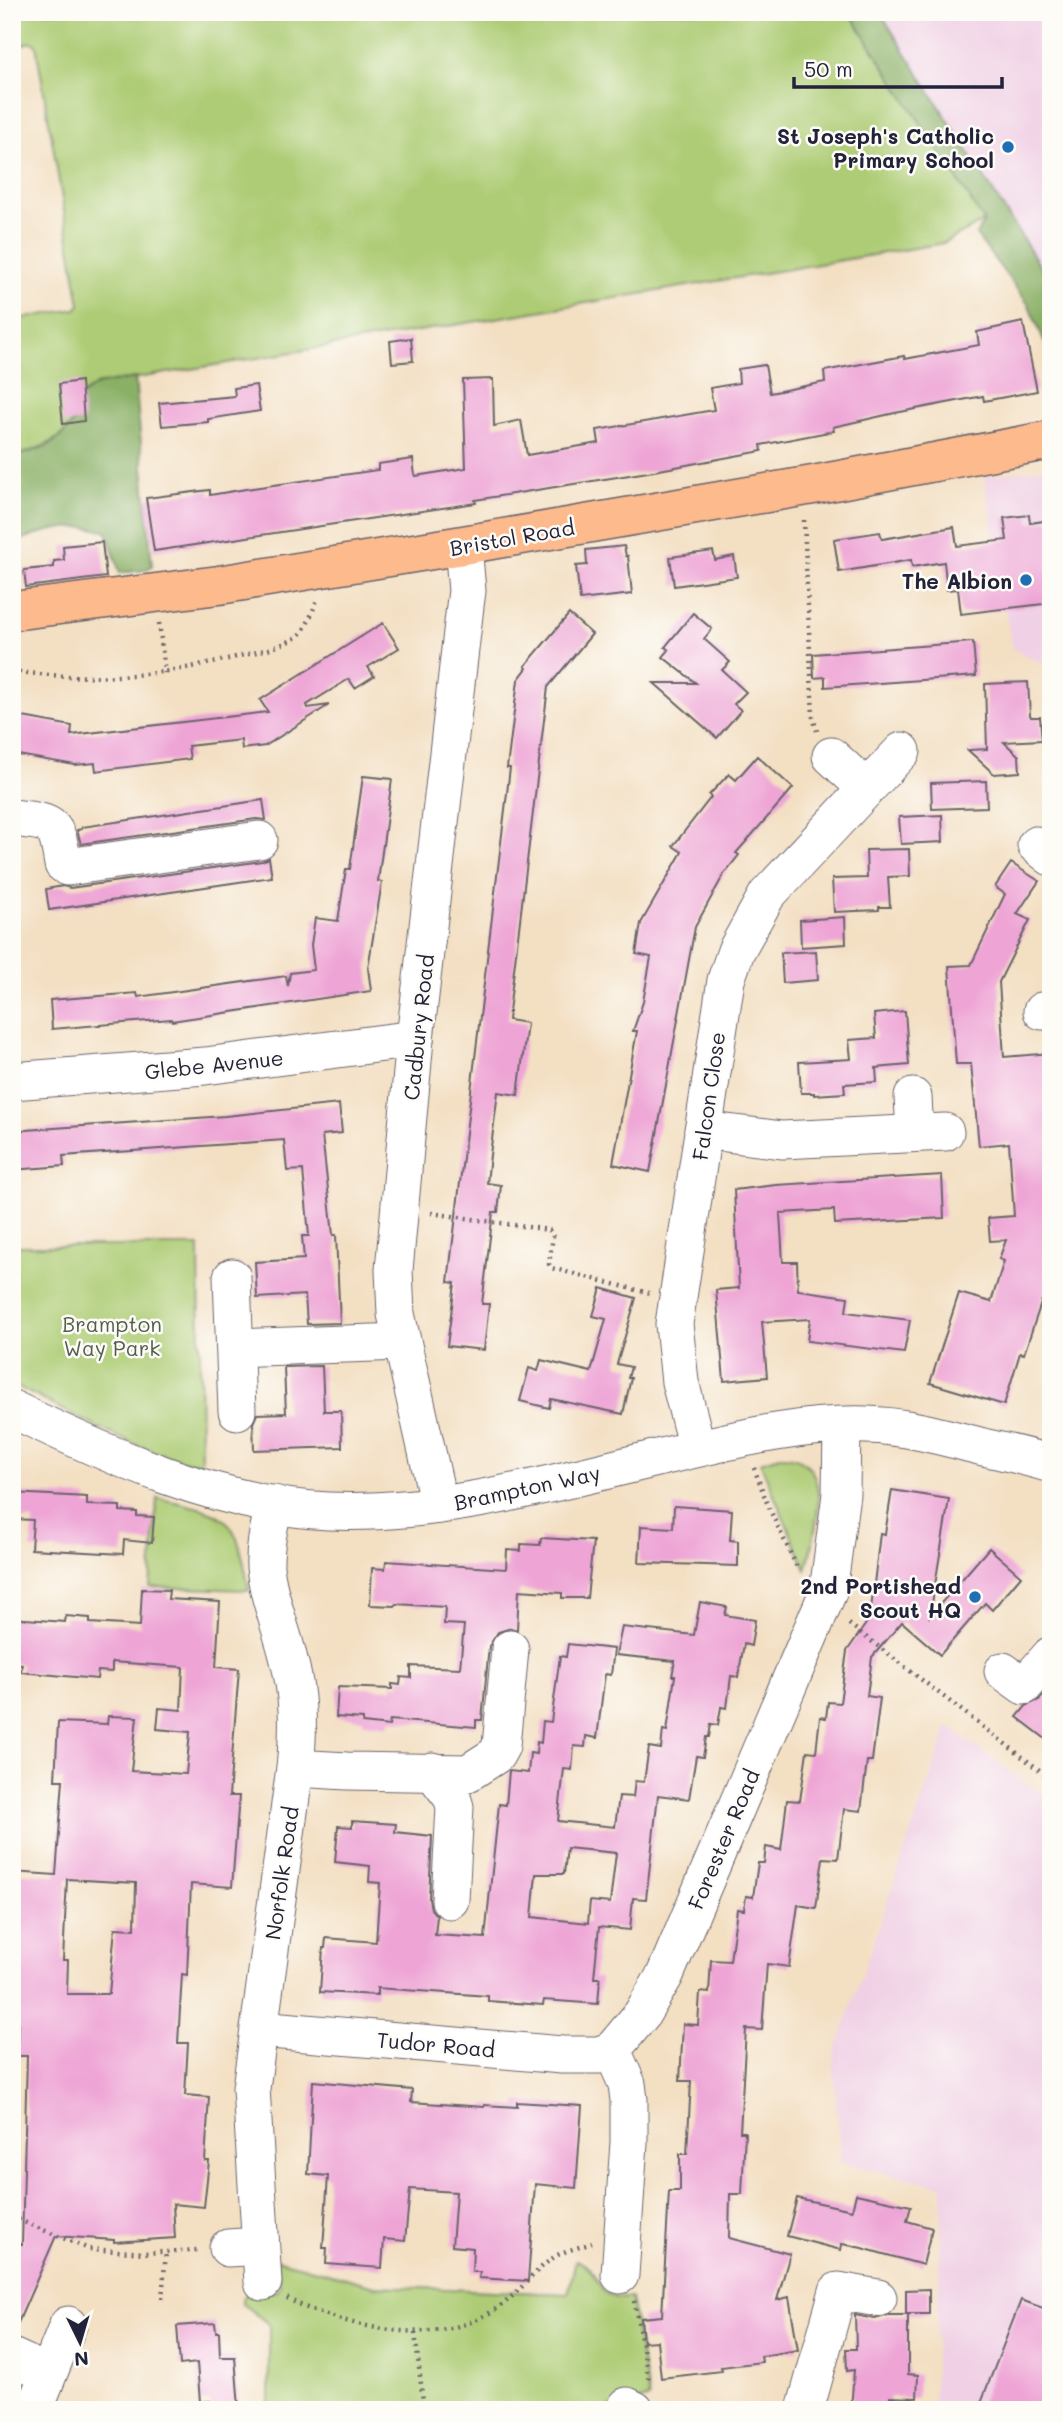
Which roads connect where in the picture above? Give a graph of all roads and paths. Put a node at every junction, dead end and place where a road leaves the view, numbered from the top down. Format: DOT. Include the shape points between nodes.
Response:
graph roads {
  1 [pos="1051,440"];
  2 [pos="1009,450"];
  3 [pos="1051,456"];
  4 [pos="802,486"];
  5 [pos="463,545"];
  6 [pos="322,568"];
  7 [pos="155,594"];
  8 [pos="12,611"];
  9 [pos="12,671"];
  10 [pos="165,673"];
  11 [pos="902,751"];
  12 [pos="831,756"];
  13 [pos="866,788"];
  14 [pos="12,818"];
  15 [pos="259,840"];
  16 [pos="415,1039"];
  17 [pos="12,1081"];
  18 [pos="913,1097"];
  19 [pos="702,1130"];
  20 [pos="400,1209"];
  21 [pos="232,1277"];
  22 [pos="677,1300"];
  23 [pos="402,1342"];
  24 [pos="235,1348"];
  25 [pos="12,1409"];
  26 [pos="237,1411"];
  27 [pos="842,1426"];
  28 [pos="743,1438"];
  29 [pos="697,1448"];
  30 [pos="1048,1455"];
  31 [pos="274,1504"];
  32 [pos="439,1504"];
  33 [pos="823,1604"];
  34 [pos="510,1649"];
  35 [pos="1051,1655"];
  36 [pos="1003,1671"];
  37 [pos="295,1768"];
  38 [pos="1051,1779"];
  39 [pos="443,1782"];
  40 [pos="450,1900"];
  41 [pos="259,2029"];
  42 [pos="612,2050"];
  43 [pos="12,2217"];
  44 [pos="166,2252"];
  45 [pos="612,2253"];
  46 [pos="251,2259"];
  47 [pos="878,2298"];
  48 [pos="162,2299"];
  49 [pos="68,2325"];
  50 [pos="415,2333"];
  51 [pos="12,2357"];
  52 [pos="47,2373"];
  53 [pos="637,2400"];
  54 [pos="34,2410"];
  55 [pos="424,2410"];
  56 [pos="806,2410"];
  1 -- 2 [label="main road"];
  2 -- 3 [label="main road"];
  2 -- 4 [label="main road, Bristol Road"];
  4 -- 5 [label="main road, Bristol Road"];
  4 -- 12 [label="path" via="813,717"];
  5 -- 6 [label="main road, Bristol Road"];
  5 -- 16 [label="street, Cadbury Road" via="467,591"];
  6 -- 7 [label="main road, Bristol Road"];
  6 -- 10 [label="path" via="317,600 300,634 255,653"];
  7 -- 8 [label="main road, Bristol Road"];
  7 -- 10 [label="path"];
  9 -- 10 [label="path" via="80,678"];
  11 -- 13 [label="street, Falcon Close"];
  12 -- 13 [label="street"];
  13 -- 19 [label="street, Falcon Close" via="767,895 736,951 722,1001"];
  14 -- 15 [label="street" via="50,825 67,867"];
  16 -- 17 [label="street, Glebe Avenue" via="217,1065"];
  16 -- 20 [label="street, Cadbury Road"];
  18 -- 19 [label="street" via="930,1133 782,1140"];
  19 -- 22 [label="street, Falcon Close"];
  20 -- 22 [label="path" via="549,1230 553,1236 552,1269"];
  20 -- 23 [label="street, Cadbury Road" via="393,1286"];
  21 -- 24 [label="street"];
  22 -- 29 [label="street, Falcon Close" via="677,1369"];
  23 -- 24 [label="street"];
  23 -- 32 [label="street, Cadbury Road"];
  24 -- 26 [label="street"];
  25 -- 31 [label="street, Brampton Way" via="126,1461"];
  27 -- 28 [label="street, Brampton Way"];
  27 -- 30 [label="street, Brampton Way" via="895,1427"];
  27 -- 33 [label="street, Forester Road" via="838,1525"];
  28 -- 29 [label="street, Brampton Way"];
  28 -- 33 [label="path" via="800,1573"];
  29 -- 32 [label="street, Brampton Way" via="533,1489"];
  31 -- 32 [label="street, Brampton Way" via="336,1511"];
  31 -- 37 [label="street, Norfolk Road" via="265,1568 298,1702"];
  33 -- 38 [label="path"];
  33 -- 42 [label="street, Forester Road" via="665,1975 642,2014"];
  34 -- 39 [label="street" via="501,1745 496,1755"];
  35 -- 36 [label="street" via="1024,1686"];
  37 -- 39 [label="street"];
  37 -- 41 [label="street, Norfolk Road"];
  39 -- 40 [label="street" via="455,1807"];
  41 -- 42 [label="street, Tudor Road" via="594,2056"];
  41 -- 46 [label="street, Norfolk Road" via="251,2096"];
  42 -- 45 [label="street" via="627,2084 629,2142"];
  43 -- 44 [label="path" via="89,2249"];
  44 -- 46 [label="path"];
  44 -- 48 [label="path"];
  45 -- 50 [label="path" via="556,2255 507,2302 484,2316"];
  45 -- 53 [label="path" via="632,2292"];
  46 -- 50 [label="path" via="292,2301 388,2331"];
  47 -- 56 [label="street" via="825,2285"];
  49 -- 52 [label="street"];
  50 -- 55 [label="path"];
  51 -- 52 [label="street"];
  52 -- 54 [label="street"];
}
